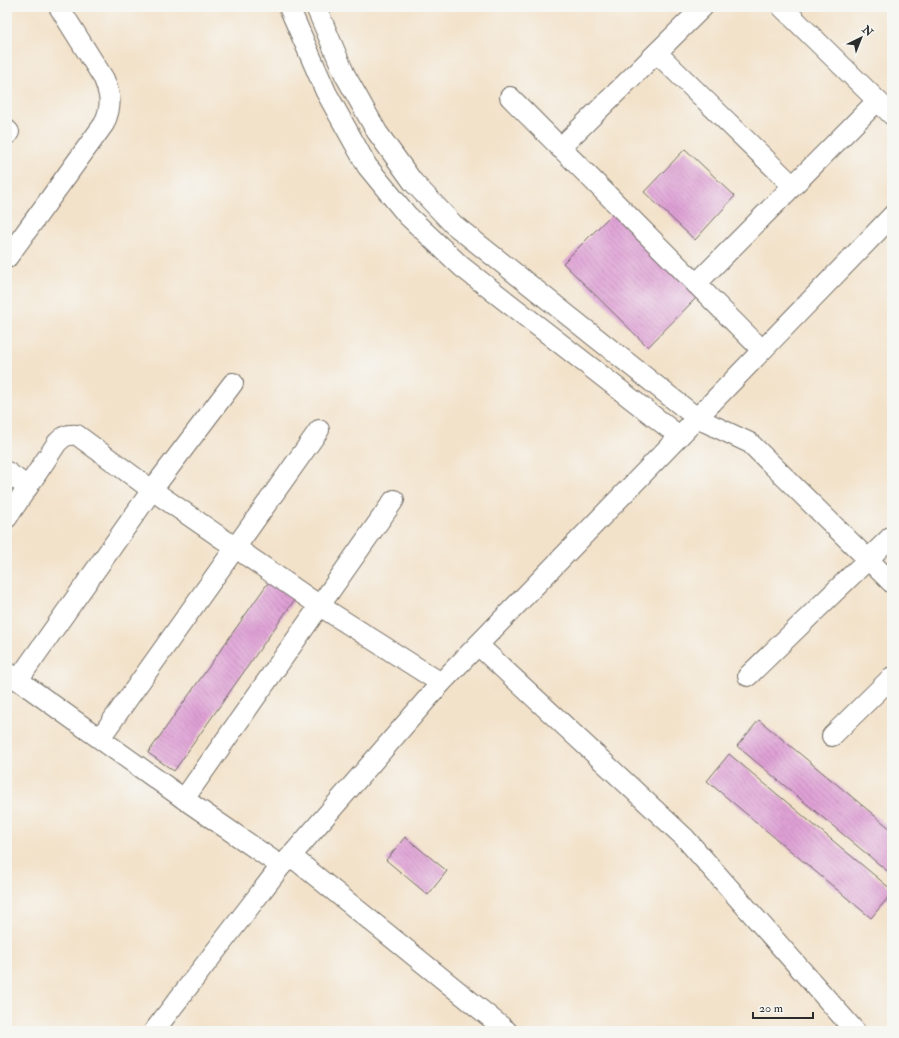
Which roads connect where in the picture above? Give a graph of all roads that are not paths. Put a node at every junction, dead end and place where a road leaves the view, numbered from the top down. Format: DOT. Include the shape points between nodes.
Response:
graph roads {
  1 [pos="59,7"];
  2 [pos="289,7"];
  3 [pos="316,7"];
  4 [pos="703,7"];
  5 [pos="782,7"];
  6 [pos="657,53"];
  7 [pos="510,98"];
  8 [pos="877,101"];
  9 [pos="892,115"];
  10 [pos="7,130"];
  11 [pos="7,135"];
  12 [pos="560,148"];
  13 [pos="793,186"];
  14 [pos="892,217"];
  15 [pos="7,258"];
  16 [pos="696,284"];
  17 [pos="762,350"];
  18 [pos="233,383"];
  19 [pos="697,418"];
  20 [pos="319,430"];
  21 [pos="679,436"];
  22 [pos="7,472"];
  23 [pos="28,487"];
  24 [pos="152,490"];
  25 [pos="394,500"];
  26 [pos="7,518"];
  27 [pos="892,536"];
  28 [pos="235,547"];
  29 [pos="868,559"];
  30 [pos="892,583"];
  31 [pos="320,606"];
  32 [pos="478,645"];
  33 [pos="13,676"];
  34 [pos="748,676"];
  35 [pos="892,676"];
  36 [pos="441,683"];
  37 [pos="832,736"];
  38 [pos="100,738"];
  39 [pos="184,799"];
  40 [pos="286,861"];
  41 [pos="154,1031"];
  42 [pos="507,1031"];
  43 [pos="855,1031"];
  1 -- 15 [label="street" via="104,79 109,91 109,114"];
  2 -- 21 [label="street" via="326,92 367,166 407,215 462,267"];
  3 -- 19 [label="street" via="345,75 377,132 413,182 453,224"];
  4 -- 6 [label="street"];
  5 -- 8 [label="street"];
  6 -- 12 [label="street"];
  6 -- 13 [label="street"];
  7 -- 12 [label="street"];
  8 -- 9 [label="street"];
  8 -- 13 [label="street"];
  10 -- 11 [label="street"];
  12 -- 16 [label="street"];
  13 -- 16 [label="street"];
  14 -- 17 [label="street"];
  16 -- 17 [label="street"];
  17 -- 19 [label="street"];
  18 -- 24 [label="street"];
  19 -- 21 [label="street"];
  19 -- 29 [label="street" via="750,442"];
  20 -- 28 [label="street"];
  21 -- 32 [label="street"];
  22 -- 23 [label="street"];
  23 -- 24 [label="street" via="57,443 69,434 77,435 86,441"];
  23 -- 26 [label="street"];
  24 -- 28 [label="street"];
  24 -- 33 [label="street"];
  25 -- 31 [label="street"];
  27 -- 29 [label="street"];
  28 -- 31 [label="street"];
  28 -- 38 [label="street"];
  29 -- 30 [label="street"];
  29 -- 34 [label="street"];
  31 -- 36 [label="street"];
  31 -- 39 [label="street"];
  32 -- 36 [label="street"];
  32 -- 43 [label="street" via="685,838"];
  33 -- 38 [label="street"];
  35 -- 37 [label="street"];
  36 -- 40 [label="street"];
  38 -- 39 [label="street"];
  39 -- 40 [label="street"];
  40 -- 41 [label="street"];
  40 -- 42 [label="street"];
}
